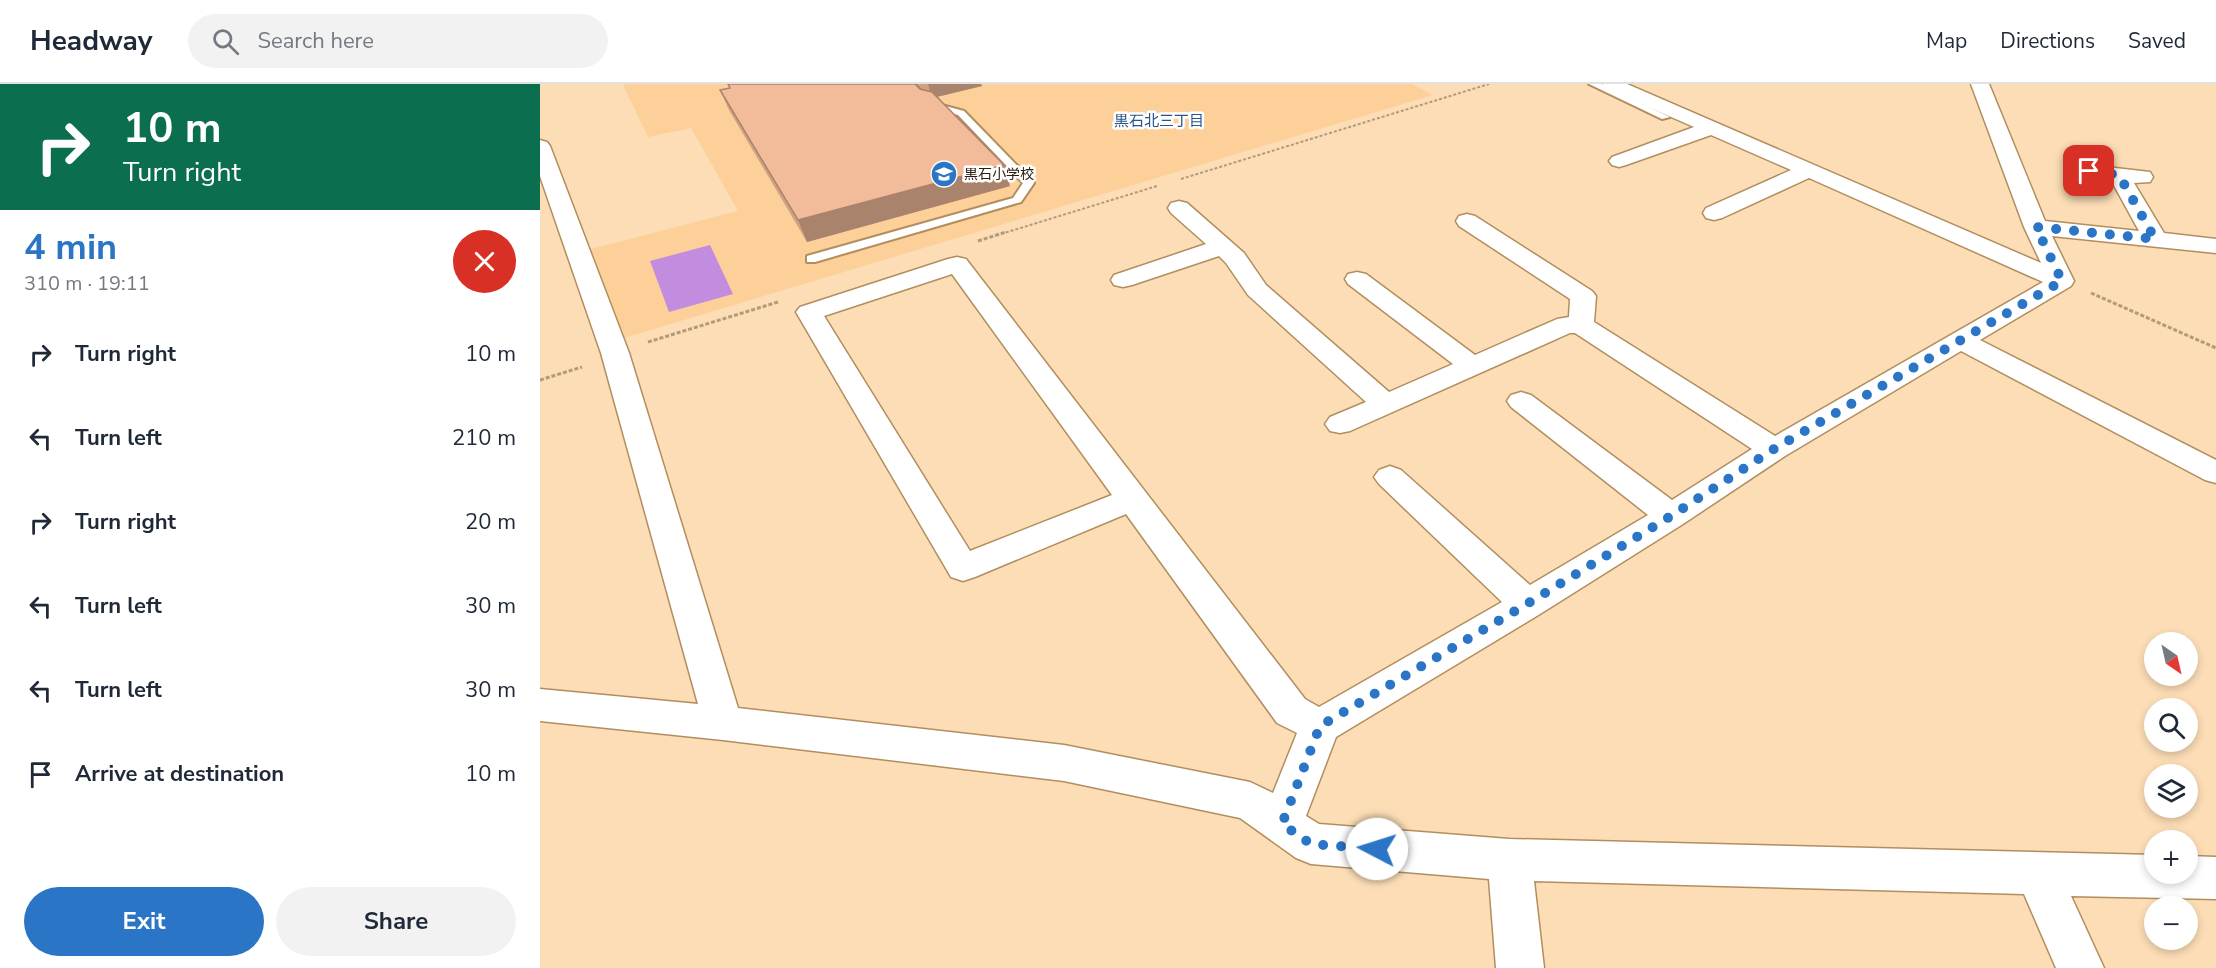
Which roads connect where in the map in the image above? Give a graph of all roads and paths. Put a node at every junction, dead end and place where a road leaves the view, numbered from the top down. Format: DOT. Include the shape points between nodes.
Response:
graph roads {
  1 [pos="910,84"];
  2 [pos="1489,84"];
  3 [pos="1594,84"];
  4 [pos="1611,84"];
  5 [pos="1980,84"];
  6 [pos="1665,117"];
  7 [pos="1711,128"];
  8 [pos="542,158"];
  9 [pos="1619,161"];
  10 [pos="1809,170"];
  11 [pos="2089,171"];
  12 [pos="2119,175"];
  13 [pos="2147,178"];
  14 [pos="1172,182"];
  15 [pos="1160,185"];
  16 [pos="1692,202"];
  17 [pos="1179,208"];
  18 [pos="1714,213"];
  19 [pos="1467,222"];
  20 [pos="1738,224"];
  21 [pos="2036,227"];
  22 [pos="2155,239"];
  23 [pos="968,244"];
  24 [pos="2216,246"];
  25 [pos="1222,247"];
  26 [pos="811,259"];
  27 [pos="1357,279"];
  28 [pos="1123,280"];
  29 [pos="2062,281"];
  30 [pos="786,300"];
  31 [pos="1581,326"];
  32 [pos="1962,341"];
  33 [pos="2216,348"];
  34 [pos="615,353"];
  35 [pos="1471,365"];
  36 [pos="540,380"];
  37 [pos="1521,401"];
  38 [pos="1386,404"];
  39 [pos="1340,424"];
  40 [pos="1774,449"];
  41 [pos="2216,472"];
  42 [pos="1390,477"];
  43 [pos="1133,499"];
  44 [pos="1671,516"];
  45 [pos="1527,604"];
  46 [pos="540,705"];
  47 [pos="723,723"];
  48 [pos="1320,726"];
  49 [pos="1282,824"];
  50 [pos="1509,860"];
  51 [pos="2037,873"];
  52 [pos="2216,878"];
  53 [pos="1520,968"];
  54 [pos="2080,968"];
  1 -- 26 [label="lane" via="931,105 961,113 1029,183 1017,200"];
  2 -- 14 [label="path"];
  3 -- 6 [label="lane"];
  4 -- 7 [label="street"];
  5 -- 21 [label="street"];
  7 -- 9 [label="street"];
  7 -- 10 [label="street"];
  8 -- 34 [label="street"];
  10 -- 18 [label="street"];
  10 -- 29 [label="street"];
  11 -- 12 [label="street"];
  12 -- 13 [label="street"];
  12 -- 22 [label="street"];
  15 -- 23 [label="path"];
  16 -- 18 [label="street"];
  17 -- 25 [label="street"];
  18 -- 20 [label="street"];
  19 -- 31 [label="street" via="1583,296"];
  21 -- 22 [label="street"];
  21 -- 29 [label="street"];
  22 -- 24 [label="street"];
  25 -- 28 [label="street"];
  25 -- 38 [label="street" via="1235,258 1257,290"];
  27 -- 35 [label="street"];
  29 -- 32 [label="street"];
  29 -- 33 [label="path"];
  30 -- 34 [label="path"];
  31 -- 35 [label="street" via="1566,325"];
  31 -- 40 [label="street"];
  32 -- 40 [label="street"];
  32 -- 41 [label="street"];
  34 -- 36 [label="path" via="605,360"];
  34 -- 47 [label="street"];
  35 -- 38 [label="street"];
  37 -- 44 [label="street"];
  38 -- 39 [label="street"];
  40 -- 44 [label="street"];
  42 -- 45 [label="street"];
  43 -- 43 [label="street" via="963,568 809,312 957,264"];
  43 -- 48 [label="street" via="1291,711"];
  44 -- 45 [label="street"];
  45 -- 48 [label="street"];
  46 -- 47 [label="street"];
  47 -- 49 [label="street" via="1064,763 1250,801"];
  48 -- 49 [label="street"];
  49 -- 50 [label="street" via="1311,844"];
  50 -- 51 [label="street"];
  50 -- 53 [label="street"];
  51 -- 52 [label="street"];
  51 -- 54 [label="street"];
}
